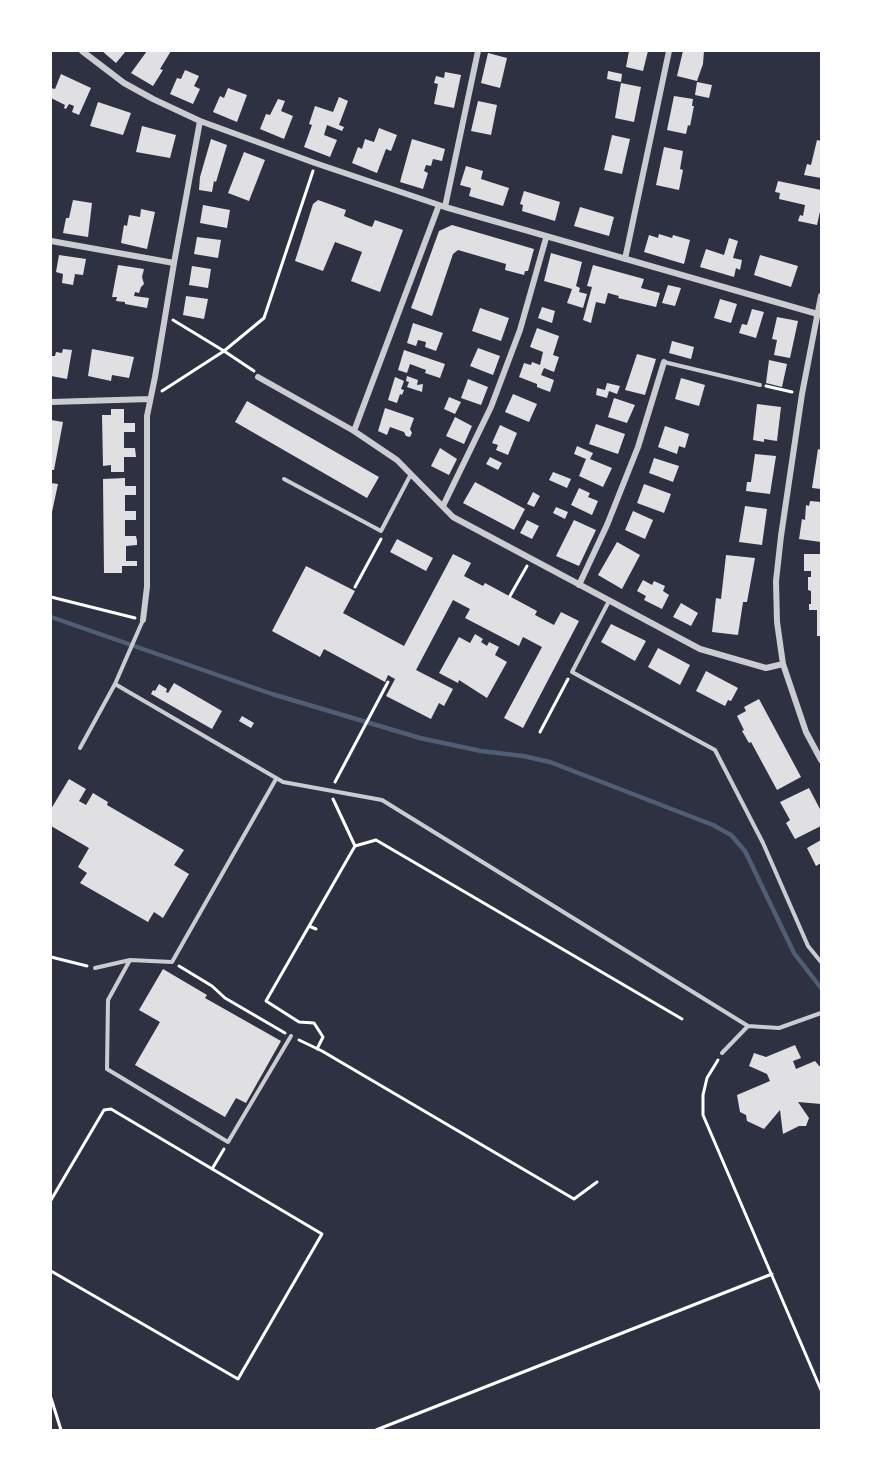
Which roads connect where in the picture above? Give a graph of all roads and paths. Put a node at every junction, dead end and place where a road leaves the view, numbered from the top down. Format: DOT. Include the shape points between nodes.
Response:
graph roads {
  1 [pos="82,51"];
  2 [pos="478,51"];
  3 [pos="669,51"];
  4 [pos="200,121"];
  5 [pos="315,163"];
  6 [pos="442,206"];
  7 [pos="546,238"];
  8 [pos="51,241"];
  9 [pos="625,259"];
  10 [pos="174,263"];
  11 [pos="821,296"];
  12 [pos="819,314"];
  13 [pos="166,317"];
  14 [pos="224,351"];
  15 [pos="664,362"];
  16 [pos="258,377"];
  17 [pos="760,385"];
  18 [pos="802,394"];
  19 [pos="150,399"];
  20 [pos="51,402"];
  21 [pos="354,431"];
  22 [pos="411,474"];
  23 [pos="284,479"];
  24 [pos="443,506"];
  25 [pos="381,531"];
  26 [pos="531,559"];
  27 [pos="579,585"];
  28 [pos="355,587"];
  29 [pos="510,596"];
  30 [pos="51,597"];
  31 [pos="609,601"];
  32 [pos="143,620"];
  33 [pos="783,664"];
  34 [pos="572,672"];
  35 [pos="388,682"];
  36 [pos="115,684"];
  37 [pos="540,732"];
  38 [pos="80,748"];
  39 [pos="821,760"];
  40 [pos="276,779"];
  41 [pos="330,792"];
  42 [pos="355,846"];
  43 [pos="309,926"];
  44 [pos="316,929"];
  45 [pos="51,957"];
  46 [pos="130,960"];
  47 [pos="172,962"];
  48 [pos="821,962"];
  49 [pos="95,968"];
  50 [pos="821,1013"];
  51 [pos="682,1019"];
  52 [pos="748,1026"];
  53 [pos="291,1036"];
  54 [pos="317,1049"];
  55 [pos="722,1053"];
  56 [pos="228,1142"];
  57 [pos="212,1169"];
  58 [pos="597,1182"];
  59 [pos="51,1200"];
  60 [pos="51,1271"];
  61 [pos="772,1274"];
  62 [pos="821,1390"];
  63 [pos="51,1398"];
  64 [pos="61,1430"];
  65 [pos="376,1430"];
  1 -- 4 [label="street" via="124,83"];
  2 -- 6 [label="street"];
  3 -- 9 [label="street"];
  4 -- 5 [label="street"];
  4 -- 10 [label="street"];
  5 -- 6 [label="street"];
  5 -- 14 [label="path" via="264,318"];
  6 -- 7 [label="street"];
  6 -- 21 [label="street"];
  7 -- 9 [label="street"];
  7 -- 24 [label="street" via="520,330 491,407"];
  8 -- 10 [label="street"];
  9 -- 12 [label="street"];
  10 -- 13 [label="street"];
  11 -- 12 [label="street"];
  12 -- 18 [label="street"];
  13 -- 14 [label="path"];
  13 -- 19 [label="street"];
  14 -- 16 [label="path"];
  14 -- 19 [label="path"];
  15 -- 17 [label="lane"];
  15 -- 27 [label="street" via="638,447"];
  16 -- 21 [label="street"];
  17 -- 18 [label="path"];
  18 -- 33 [label="street" via="776,581"];
  19 -- 20 [label="street"];
  19 -- 32 [label="street"];
  21 -- 22 [label="street"];
  22 -- 24 [label="street"];
  22 -- 25 [label="lane"];
  23 -- 25 [label="lane"];
  24 -- 26 [label="street" via="453,517"];
  25 -- 28 [label="path" via="383,536"];
  26 -- 27 [label="street"];
  26 -- 29 [label="path"];
  27 -- 31 [label="street"];
  30 -- 32 [label="path"];
  31 -- 33 [label="street" via="700,649 765,668"];
  31 -- 34 [label="lane"];
  32 -- 36 [label="lane"];
  33 -- 39 [label="street" via="806,732"];
  34 -- 37 [label="path"];
  34 -- 48 [label="lane" via="715,750 763,843 808,946"];
  35 -- 41 [label="path"];
  36 -- 38 [label="lane"];
  36 -- 40 [label="lane"];
  40 -- 41 [label="lane"];
  40 -- 47 [label="lane"];
  41 -- 42 [label="path"];
  41 -- 52 [label="lane" via="382,800"];
  42 -- 43 [label="path"];
  42 -- 51 [label="path" via="376,840"];
  43 -- 44 [label="path"];
  43 -- 54 [label="path" via="266,1001 299,1022 315,1022 323,1037"];
  45 -- 49 [label="path"];
  46 -- 47 [label="lane"];
  46 -- 49 [label="lane"];
  46 -- 56 [label="lane" via="108,1000 107,1069"];
  47 -- 53 [label="path"];
  50 -- 52 [label="lane" via="779,1029"];
  52 -- 55 [label="lane"];
  53 -- 54 [label="path"];
  53 -- 56 [label="lane"];
  54 -- 58 [label="path" via="574,1199"];
  55 -- 61 [label="path" via="707,1078 702,1095 703,1115"];
  56 -- 57 [label="path"];
  57 -- 59 [label="path" via="111,1109 104,1110"];
  57 -- 60 [label="path" via="322,1234 238,1379"];
  61 -- 62 [label="path"];
  61 -- 65 [label="path"];
  63 -- 64 [label="path"];
}
